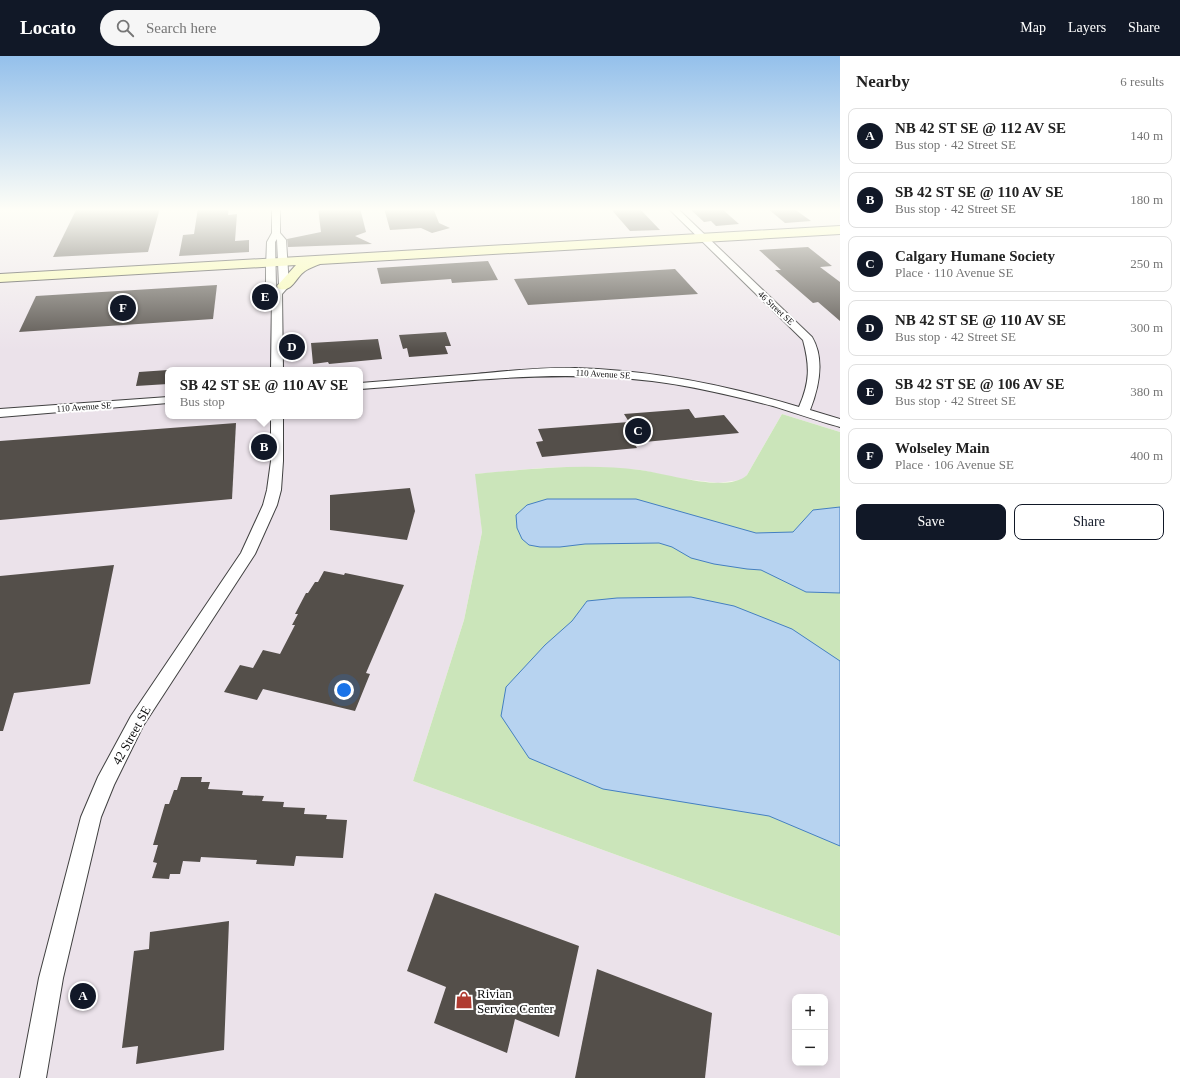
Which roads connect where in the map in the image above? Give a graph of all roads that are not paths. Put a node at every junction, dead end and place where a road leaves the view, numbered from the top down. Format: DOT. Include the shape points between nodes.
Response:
graph roads {
  1 [pos="380,256"];
  2 [pos="721,256"];
  3 [pos="279,257"];
  4 [pos="323,259"];
  5 [pos="222,265"];
  6 [pos="270,276"];
  7 [pos="0,278"];
  8 [pos="280,290"];
  9 [pos="277,367"];
  10 [pos="363,386"];
  11 [pos="165,400"];
  12 [pos="803,411"];
  13 [pos="0,412"];
  14 [pos="277,419"];
  15 [pos="840,423"];
  16 [pos="33,1078"];
  1 -- 4 [label="street"];
  2 -- 12 [label="street, 46 Street SE" via="808,339 815,362 813,389"];
  3 -- 4 [label="street"];
  3 -- 5 [label="street"];
  3 -- 6 [label="street"];
  3 -- 8 [label="street"];
  4 -- 8 [label="street" via="300,268"];
  5 -- 6 [label="street" via="257,270"];
  5 -- 7 [label="street"];
  6 -- 8 [label="street" via="271,286"];
  8 -- 9 [label="street"];
  10 -- 12 [label="street, 110 Avenue SE" via="519,373 588,372 658,377 713,387"];
  11 -- 13 [label="street, 110 Avenue SE"];
  12 -- 15 [label="street, 110 Avenue SE"];
  14 -- 16 [label="street, 42 Street SE" via="274,490 248,554 137,721 105,783 91,817 51,978"];
}
